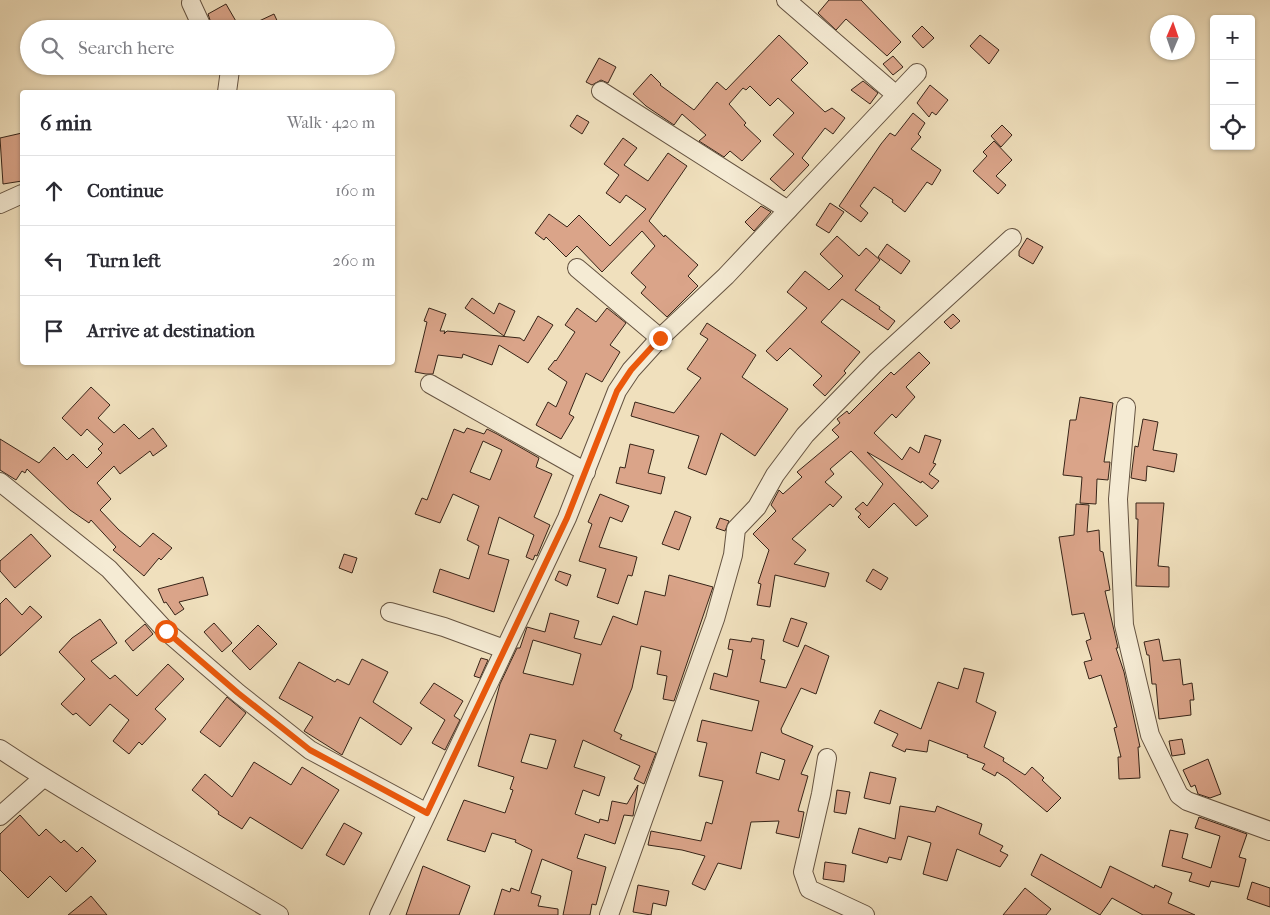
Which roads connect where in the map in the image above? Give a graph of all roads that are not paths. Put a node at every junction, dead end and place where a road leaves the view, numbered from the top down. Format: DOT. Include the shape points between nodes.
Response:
graph roads {
  1 [pos="786,0"];
  2 [pos="191,3"];
  3 [pos="199,20"];
  4 [pos="917,73"];
  5 [pos="230,75"];
  6 [pos="228,90"];
  7 [pos="600,90"];
  8 [pos="895,94"];
  9 [pos="20,195"];
  10 [pos="0,204"];
  11 [pos="788,210"];
  12 [pos="1012,238"];
  13 [pos="577,268"];
  14 [pos="660,338"];
  15 [pos="430,384"];
  16 [pos="1126,407"];
  17 [pos="586,472"];
  18 [pos="0,482"];
  19 [pos="390,612"];
  20 [pos="504,649"];
  21 [pos="0,749"];
  22 [pos="827,758"];
  23 [pos="43,778"];
  24 [pos="427,813"];
  25 [pos="0,816"];
  26 [pos="1270,830"];
  27 [pos="279,915"];
  28 [pos="379,915"];
  29 [pos="609,915"];
  30 [pos="865,915"];
  1 -- 8 [label="street"];
  2 -- 3 [label="street"];
  4 -- 8 [label="street"];
  5 -- 6 [label="street"];
  7 -- 11 [label="street"];
  8 -- 11 [label="street"];
  9 -- 10 [label="street"];
  11 -- 14 [label="street" via="726,276"];
  12 -- 29 [label="street" via="875,363 805,435 775,475 757,508 736,530 733,555 715,619"];
  13 -- 14 [label="street"];
  14 -- 17 [label="street" via="617,391"];
  15 -- 17 [label="street"];
  16 -- 26 [label="street" via="1118,498 1124,625 1150,735 1179,795 1186,801"];
  17 -- 20 [label="street"];
  18 -- 24 [label="street" via="108,569 166,631 310,750"];
  19 -- 20 [label="street"];
  20 -- 24 [label="street"];
  21 -- 23 [label="street"];
  22 -- 30 [label="street" via="802,872 809,889"];
  23 -- 25 [label="street"];
  23 -- 27 [label="street"];
  24 -- 28 [label="street"];
}
